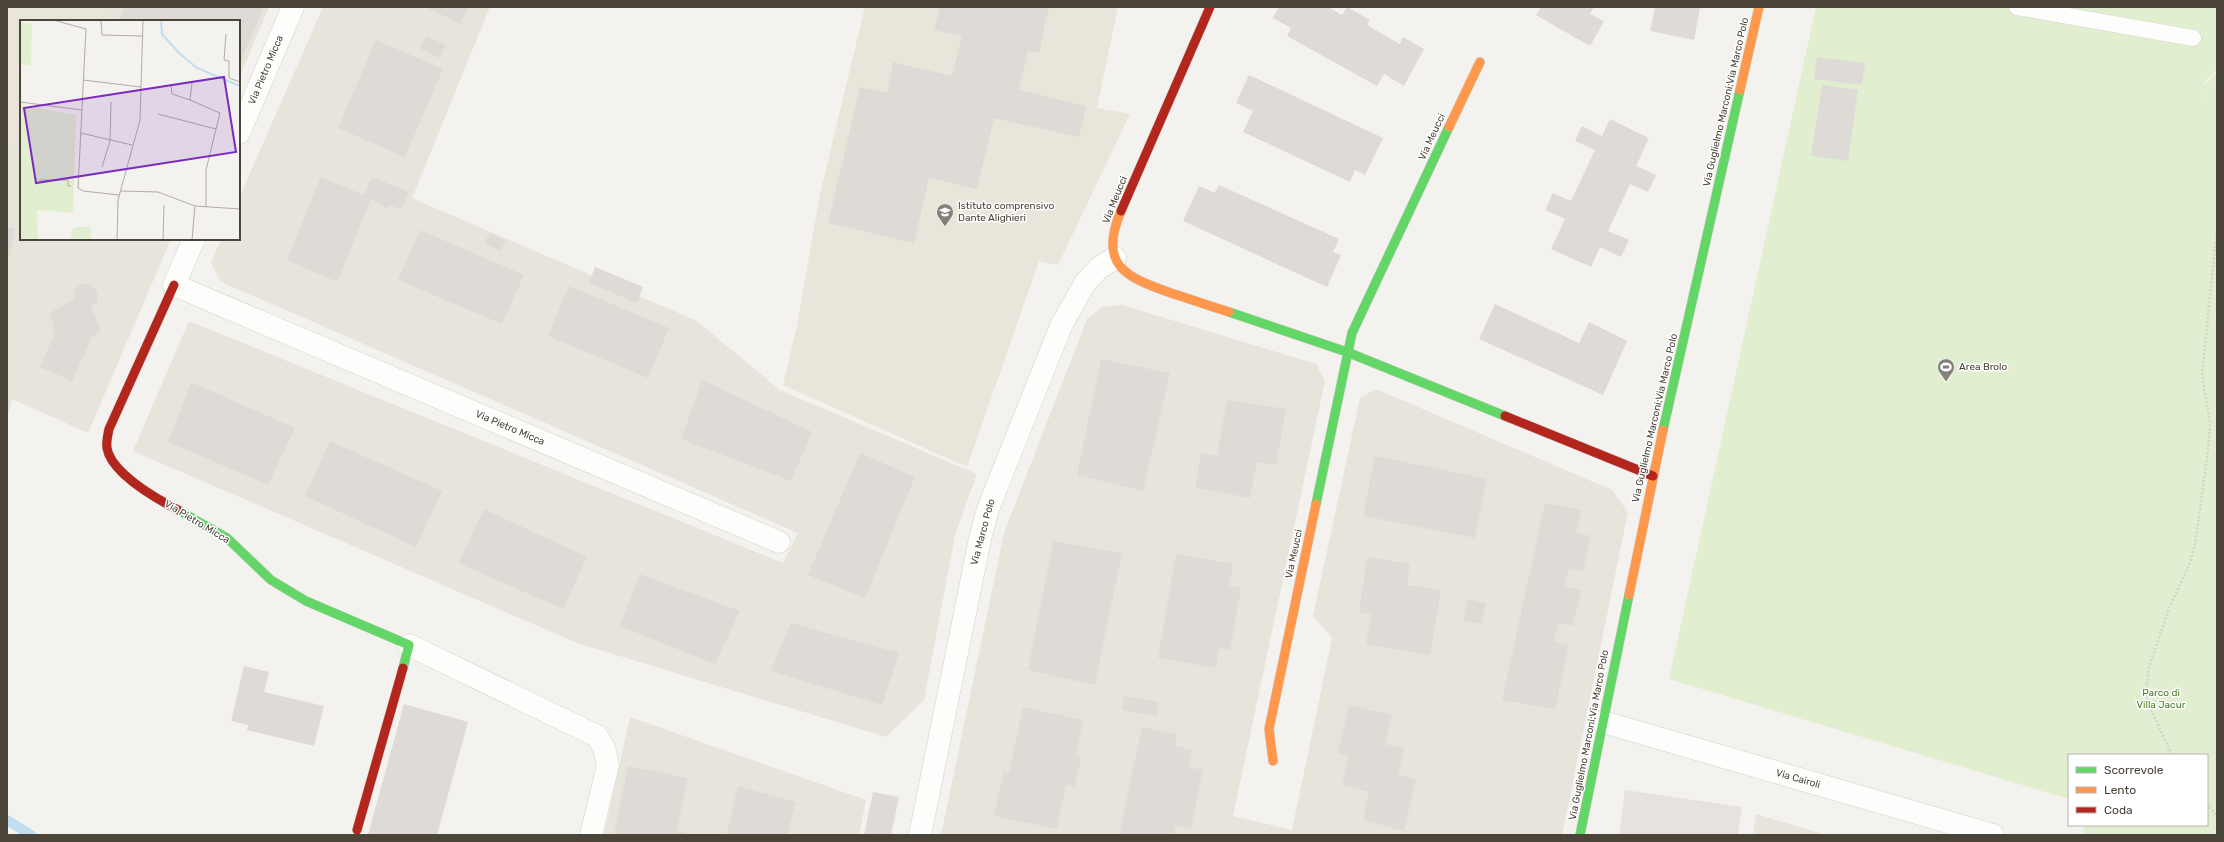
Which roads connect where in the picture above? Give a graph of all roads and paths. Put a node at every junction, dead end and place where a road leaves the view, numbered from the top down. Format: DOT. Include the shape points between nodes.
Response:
graph roads {
  1 [pos="293,7"];
  2 [pos="1210,7"];
  3 [pos="1759,7"];
  4 [pos="2017,7"];
  5 [pos="2193,38"];
  6 [pos="1480,62"];
  7 [pos="240,131"];
  8 [pos="2217,228"];
  9 [pos="194,240"];
  10 [pos="1115,258"];
  11 [pos="174,285"];
  12 [pos="1347,352"];
  13 [pos="1653,476"];
  14 [pos="779,542"];
  15 [pos="409,645"];
  16 [pos="1603,722"];
  17 [pos="2171,754"];
  18 [pos="1273,761"];
  19 [pos="2208,805"];
  20 [pos="2217,816"];
  21 [pos="357,830"];
  22 [pos="591,835"];
  23 [pos="920,835"];
  24 [pos="1580,835"];
  25 [pos="1993,835"];
  1 -- 7 [label="street, Via Pietro Micca"];
  2 -- 10 [label="street, Via Meucci" via="1115,226 1111,246"];
  3 -- 13 [label="street, Via Guglielmo Marconi;Via Marco Polo"];
  4 -- 5 [label="lane"];
  6 -- 12 [label="street, Via Meucci" via="1352,333"];
  8 -- 17 [label="path" via="2202,375 2210,423 2195,544 2190,563 2170,606 2148,667 2147,701"];
  9 -- 11 [label="street, Via Pietro Micca"];
  10 -- 12 [label="street" via="1124,271 1139,282"];
  10 -- 23 [label="street, Via Marco Polo" via="1099,268 1085,283 1061,326 988,509 973,570"];
  11 -- 14 [label="street, Via Pietro Micca"];
  11 -- 15 [label="street, Via Pietro Micca" via="109,429 107,448 119,469 149,494 227,538 271,580 306,601"];
  12 -- 13 [label="street"];
  12 -- 18 [label="street, Via Meucci" via="1269,729"];
  13 -- 16 [label="street, Via Guglielmo Marconi;Via Marco Polo"];
  15 -- 21 [label="street"];
  15 -- 22 [label="street" via="597,736 604,748 608,765"];
  16 -- 24 [label="street, Via Guglielmo Marconi;Via Marco Polo"];
  16 -- 25 [label="street, Via Cairoli"];
  19 -- 20 [label="path"];
}
